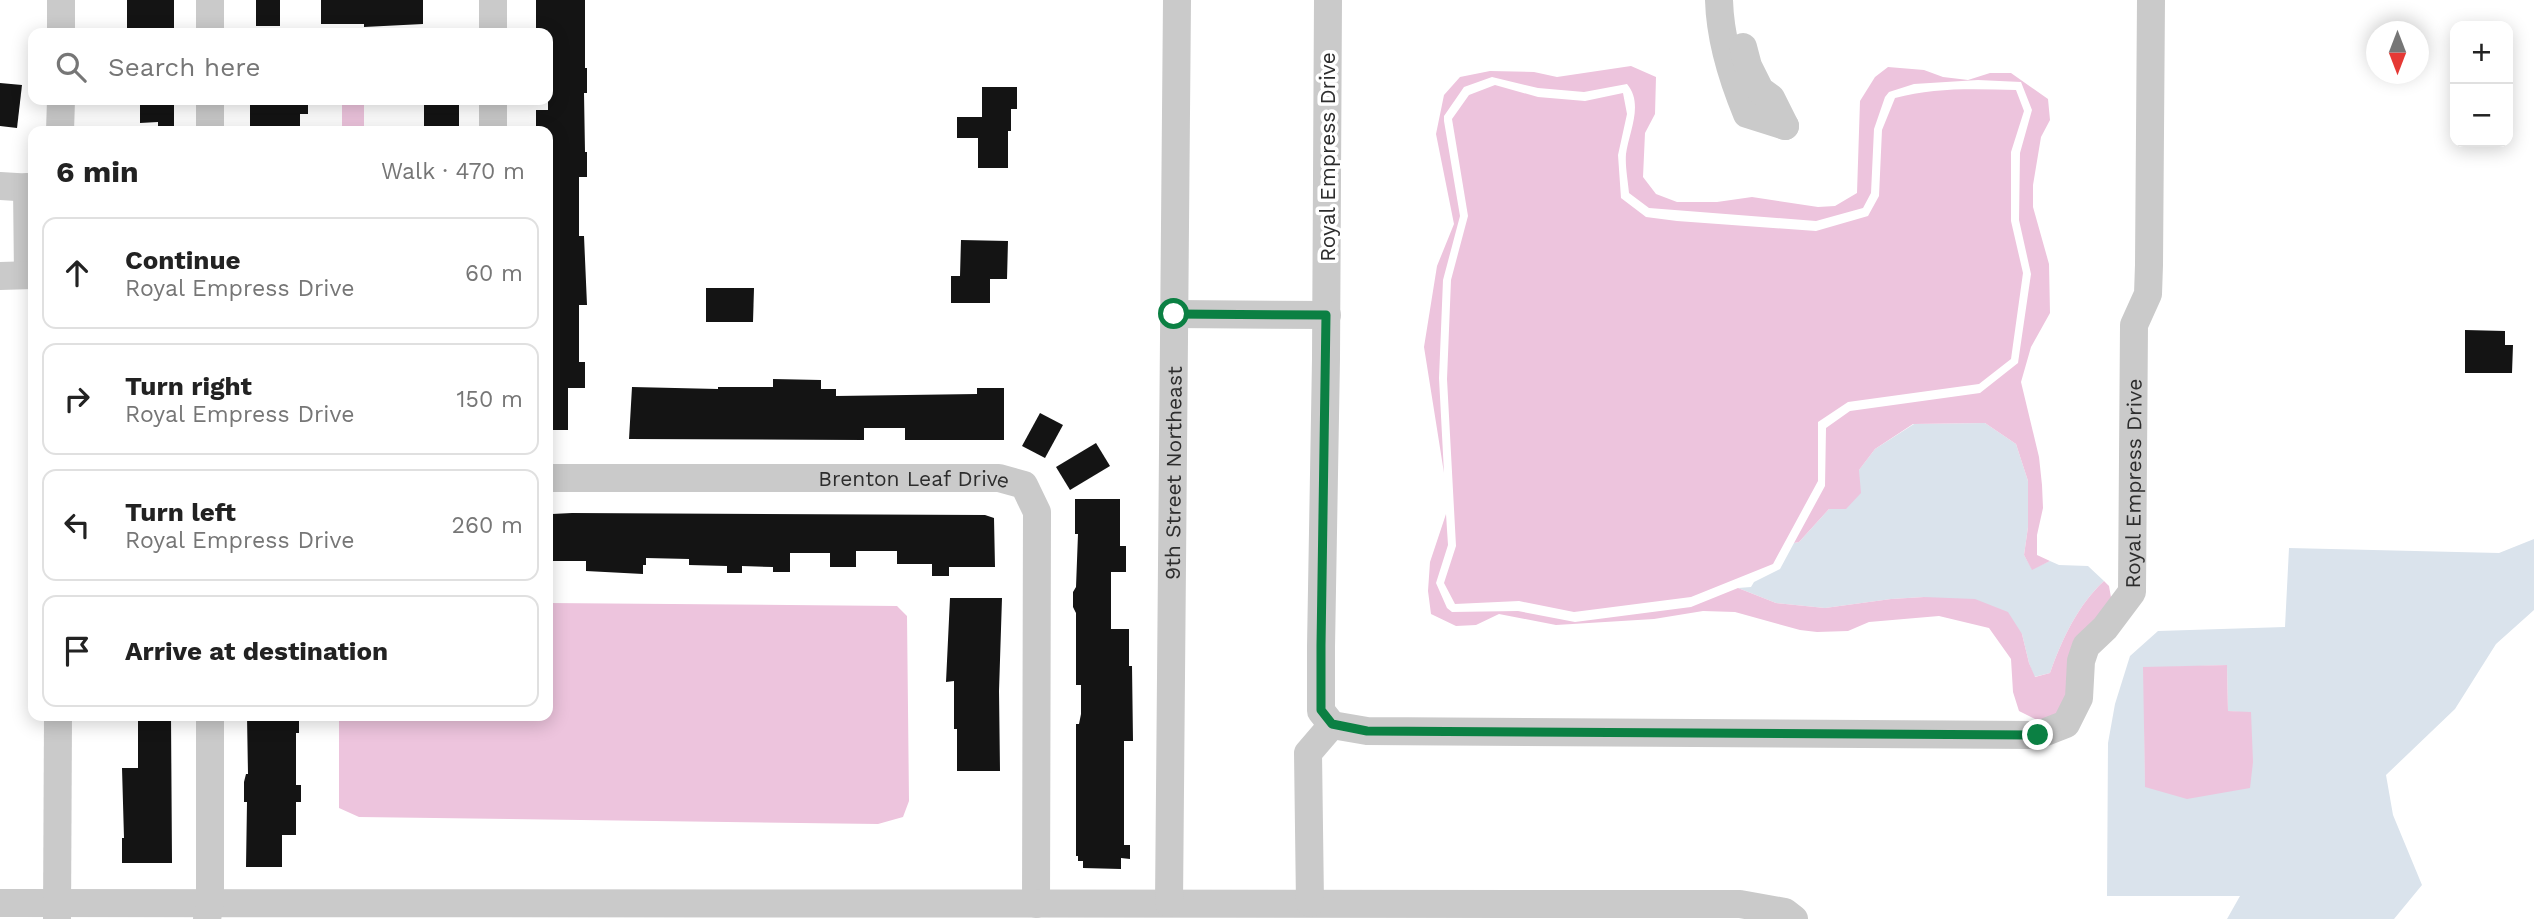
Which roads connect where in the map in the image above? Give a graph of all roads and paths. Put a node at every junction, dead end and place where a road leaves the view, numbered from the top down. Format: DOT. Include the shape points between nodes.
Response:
graph roads {
  1 [pos="61,0"];
  2 [pos="210,0"];
  3 [pos="493,0"];
  4 [pos="1177,0"];
  5 [pos="1328,0"];
  6 [pos="1719,0"];
  7 [pos="1737,0"];
  8 [pos="2151,0"];
  9 [pos="61,28"];
  10 [pos="210,28"];
  11 [pos="493,28"];
  12 [pos="61,105"];
  13 [pos="210,105"];
  14 [pos="493,105"];
  15 [pos="60,126"];
  16 [pos="210,126"];
  17 [pos="493,126"];
  18 [pos="20,187"];
  19 [pos="20,275"];
  20 [pos="1174,314"];
  21 [pos="1326,315"];
  22 [pos="553,478"];
  23 [pos="58,721"];
  24 [pos="210,721"];
  25 [pos="1332,724"];
  26 [pos="0,903"];
  27 [pos="1169,903"];
  28 [pos="1310,903"];
  29 [pos="1036,904"];
  30 [pos="1759,910"];
  31 [pos="57,911"];
  32 [pos="208,911"];
  33 [pos="1064,911"];
  34 [pos="1794,919"];
  1 -- 9 [label="street"];
  2 -- 10 [label="street"];
  3 -- 11 [label="street"];
  4 -- 20 [label="street, 9th Street Northeast"];
  5 -- 21 [label="street, Royal Empress Drive"];
  6 -- 7 [label="street" via="1727,52 1747,114 1785,126 1748,66"];
  8 -- 25 [label="street, Royal Empress Drive" via="2150,265 2148,294 2134,325 2132,592 2086,646 2079,698 2066,724 2038,735 1367,731"];
  12 -- 15 [label="street"];
  13 -- 16 [label="street"];
  14 -- 17 [label="street"];
  18 -- 19 [label="street"];
  20 -- 21 [label="street"];
  20 -- 27 [label="street, 9th Street Northeast"];
  21 -- 25 [label="street, Royal Empress Drive" via="1321,710"];
  22 -- 29 [label="street, Brenton Leaf Drive" via="999,478 1024,485 1037,512"];
  23 -- 31 [label="street"];
  24 -- 32 [label="street"];
  25 -- 28 [label="street" via="1308,753"];
  26 -- 31 [label="street"];
  27 -- 28 [label="street"];
  27 -- 33 [label="street"];
  28 -- 30 [label="street"];
  29 -- 32 [label="street"];
  29 -- 33 [label="street"];
  30 -- 34 [label="street" via="1785,912"];
  31 -- 32 [label="street"];
}
